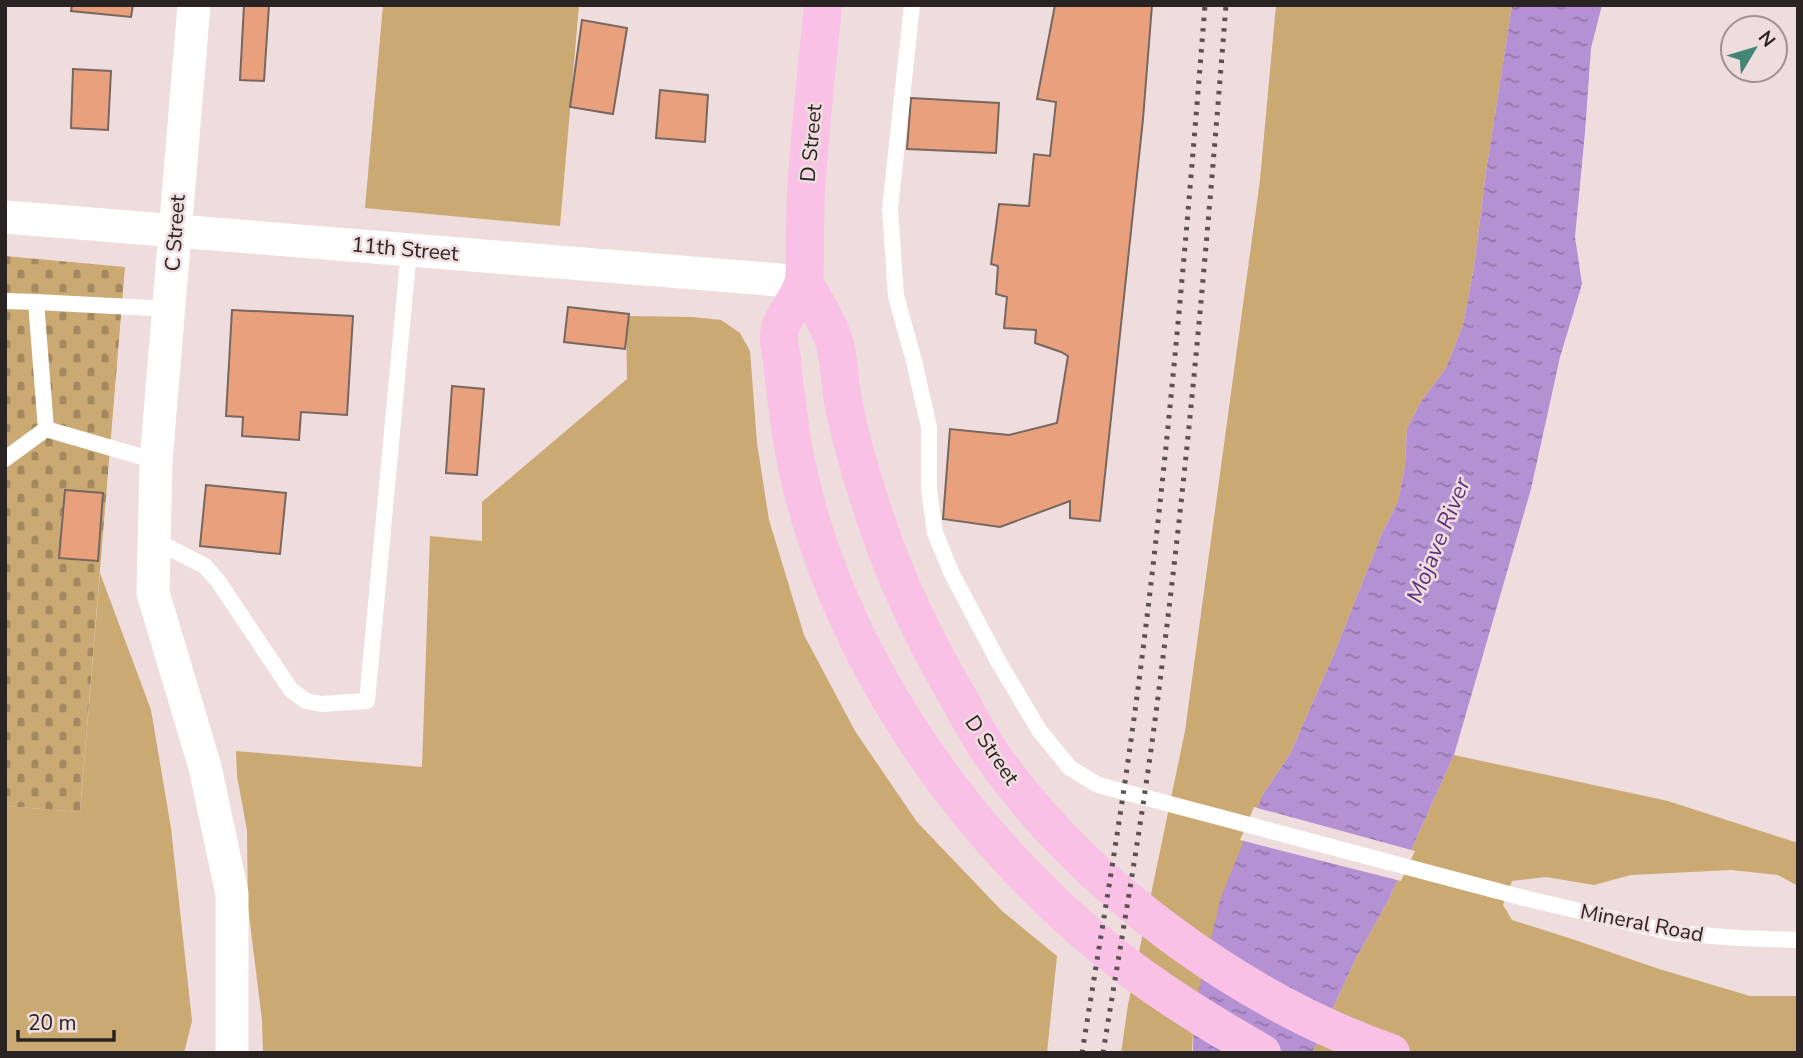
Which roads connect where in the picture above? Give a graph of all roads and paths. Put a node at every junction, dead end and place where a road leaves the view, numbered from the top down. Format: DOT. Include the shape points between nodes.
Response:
graph roads {
  1 [pos="194,5"];
  2 [pos="823,5"];
  3 [pos="912,5"];
  4 [pos="5,217"];
  5 [pos="174,231"];
  6 [pos="409,250"];
  7 [pos="804,282"];
  8 [pos="5,301"];
  9 [pos="36,302"];
  10 [pos="170,309"];
  11 [pos="46,429"];
  12 [pos="5,458"];
  13 [pos="156,461"];
  14 [pos="154,540"];
  15 [pos="1798,940"];
  16 [pos="232,1053"];
  17 [pos="1262,1053"];
  18 [pos="1391,1053"];
  1 -- 5 [label="street, C Street"];
  2 -- 7 [label="main road, D Street" via="806,193"];
  3 -- 15 [label="lane, Mineral Road" via="890,209 896,296 929,427 929,489 935,533 992,650 1039,730 1070,768 1098,785 1528,900 1674,933"];
  4 -- 5 [label="street, 11th Street"];
  5 -- 6 [label="street, 11th Street"];
  5 -- 10 [label="street, C Street"];
  6 -- 7 [label="street, 11th Street"];
  6 -- 14 [label="lane" via="367,701 321,704 290,690 205,566"];
  7 -- 17 [label="main road, D Street" via="779,332 796,462 824,561 892,702 924,753 982,828 1067,915 1176,1002"];
  7 -- 18 [label="main road, D Street" via="834,340 859,466 895,573 917,623 993,757 1083,859 1163,927 1219,968 1294,1012"];
  8 -- 9 [label="lane"];
  9 -- 10 [label="lane"];
  9 -- 11 [label="lane"];
  10 -- 13 [label="street, C Street"];
  11 -- 12 [label="lane"];
  11 -- 13 [label="lane"];
  13 -- 14 [label="street, C Street"];
  14 -- 16 [label="street, C Street" via="153,593 205,767 232,894"];
}
